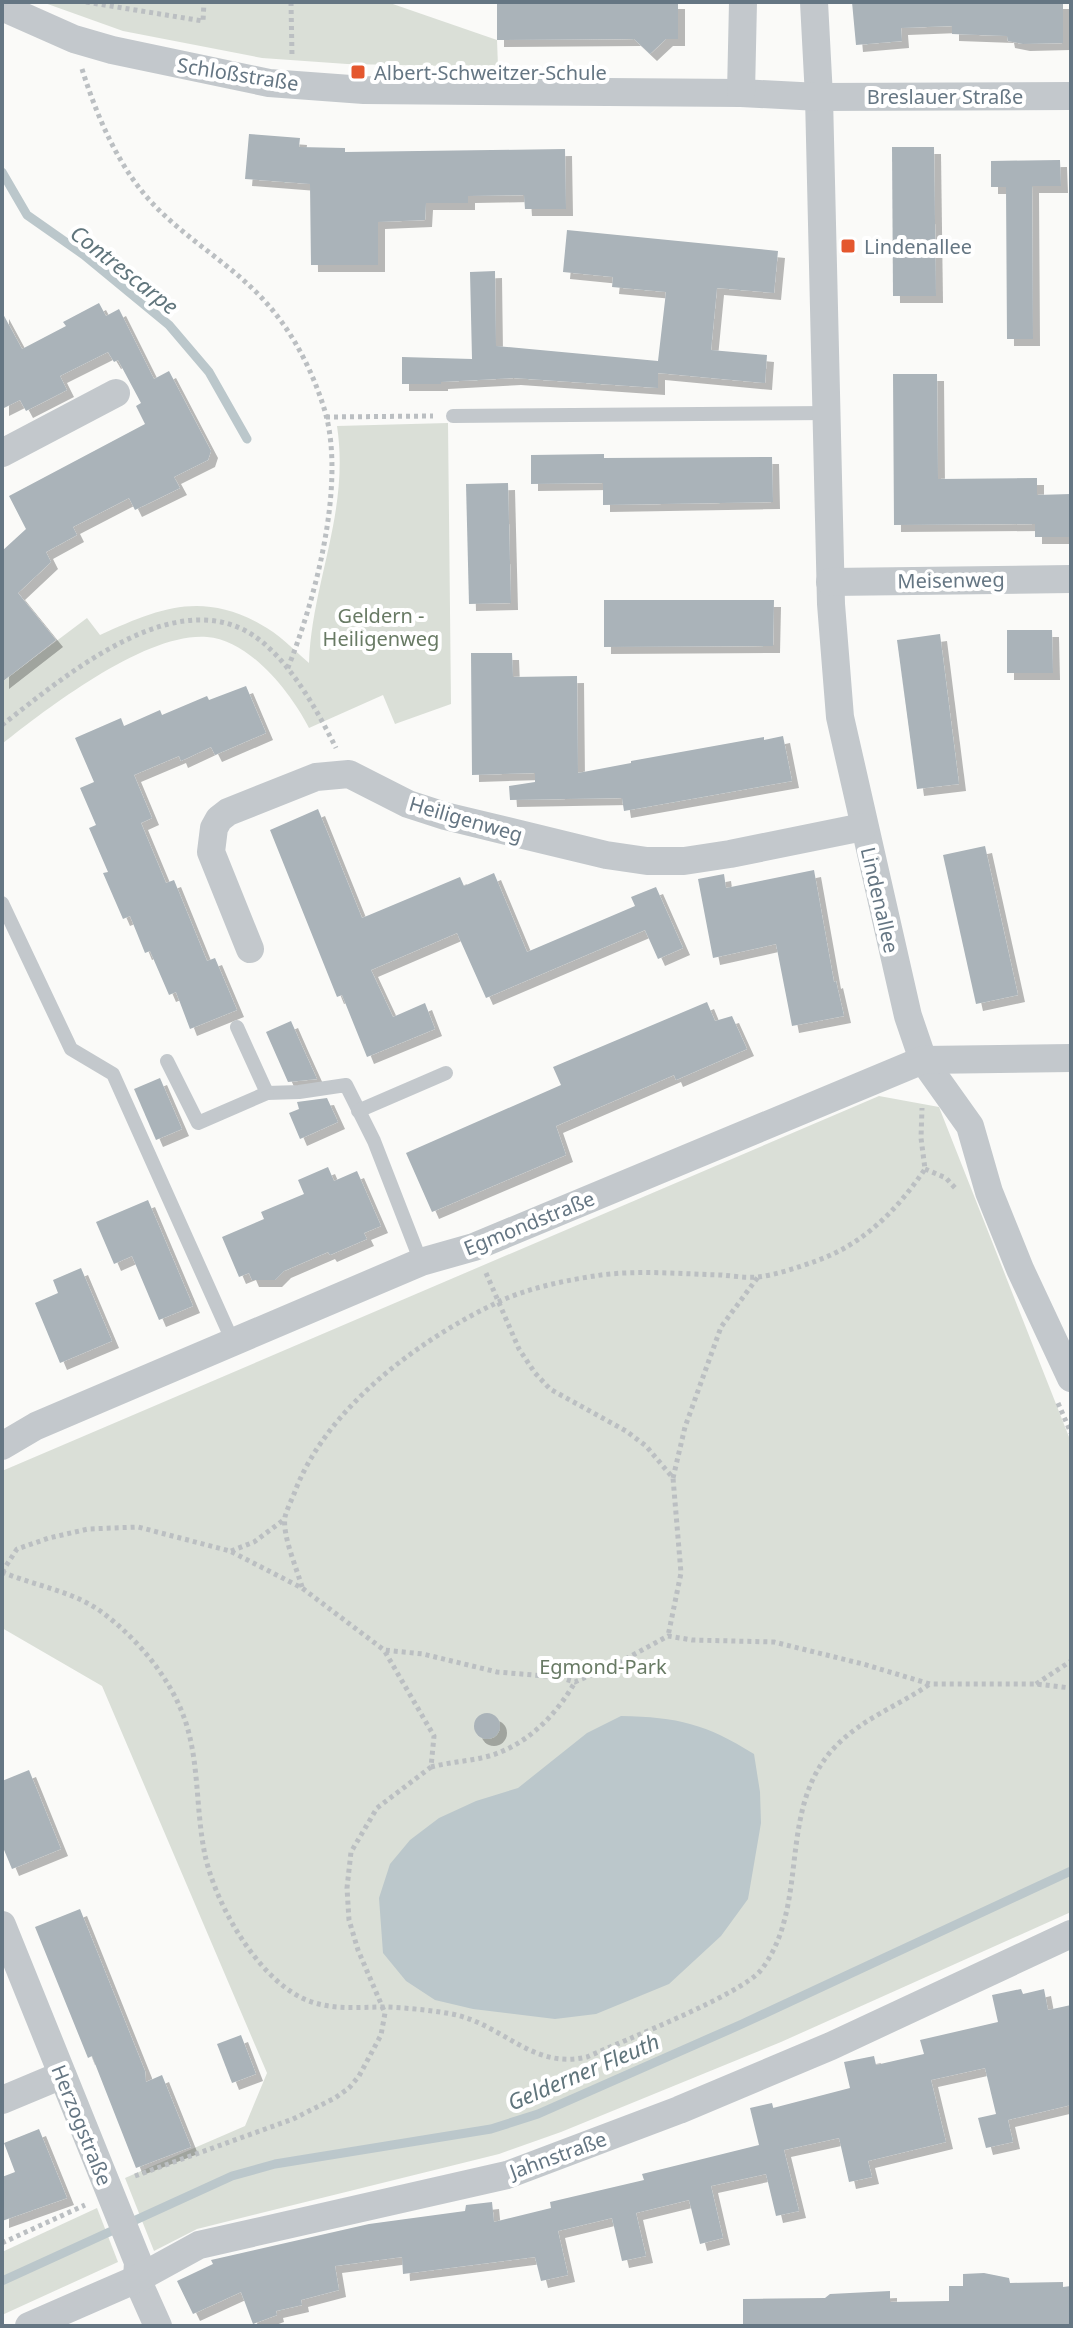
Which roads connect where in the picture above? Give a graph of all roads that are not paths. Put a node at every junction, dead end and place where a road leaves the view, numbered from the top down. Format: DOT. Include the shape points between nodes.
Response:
graph roads {
  1 [pos="743,2"];
  2 [pos="814,2"];
  3 [pos="2,7"];
  4 [pos="741,93"];
  5 [pos="1071,96"];
  6 [pos="819,97"];
  7 [pos="116,393"];
  8 [pos="826,413"];
  9 [pos="453,416"];
  10 [pos="2,453"];
  11 [pos="1071,579"];
  12 [pos="830,582"];
  13 [pos="863,827"];
  14 [pos="2,903"];
  15 [pos="250,949"];
  16 [pos="237,1027"];
  17 [pos="1071,1058"];
  18 [pos="923,1060"];
  19 [pos="167,1061"];
  20 [pos="446,1073"];
  21 [pos="267,1093"];
  22 [pos="358,1111"];
  23 [pos="421,1262"];
  24 [pos="233,1342"];
  25 [pos="1071,1378"];
  26 [pos="2,1446"];
  27 [pos="2,1925"];
  28 [pos="1071,1934"];
  29 [pos="62,2075"];
  30 [pos="2,2100"];
  31 [pos="138,2270"];
  32 [pos="29,2326"];
  33 [pos="158,2326"];
  1 -- 4 [label="street"];
  2 -- 6 [label="street, Lindenallee"];
  3 -- 4 [label="street, Schloßstraße" via="74,39 269,83 364,90"];
  4 -- 6 [label="street, Schloßstraße"];
  5 -- 6 [label="street, Breslauer Straße"];
  6 -- 8 [label="street, Lindenallee"];
  7 -- 10 [label="street"];
  8 -- 9 [label="lane"];
  8 -- 12 [label="street, Lindenallee"];
  11 -- 12 [label="street, Meisenweg"];
  12 -- 13 [label="street, Lindenallee" via="840,717"];
  13 -- 15 [label="street, Heiligenweg" via="730,854 647,861 445,816 349,774 316,777 228,812 214,828 211,852"];
  13 -- 18 [label="street, Lindenallee"];
  14 -- 24 [label="lane" via="71,1049 113,1074"];
  16 -- 21 [label="lane"];
  17 -- 18 [label="street, Egmondstraße"];
  18 -- 23 [label="street, Egmondstraße" via="474,1247"];
  18 -- 25 [label="street, Lindenallee" via="970,1126 989,1192"];
  19 -- 21 [label="lane" via="198,1123"];
  20 -- 22 [label="lane"];
  21 -- 22 [label="lane" via="346,1085"];
  22 -- 23 [label="lane"];
  23 -- 24 [label="street, Egmondstraße"];
  24 -- 26 [label="street, Egmondstraße" via="36,1426"];
  27 -- 29 [label="street, Herzogstraße"];
  28 -- 31 [label="street, Jahnstraße" via="831,2046 507,2175 199,2245"];
  29 -- 30 [label="street"];
  29 -- 31 [label="street, Herzogstraße"];
  31 -- 32 [label="street, Jahnstraße"];
  31 -- 33 [label="street, Herzogstraße"];
}
